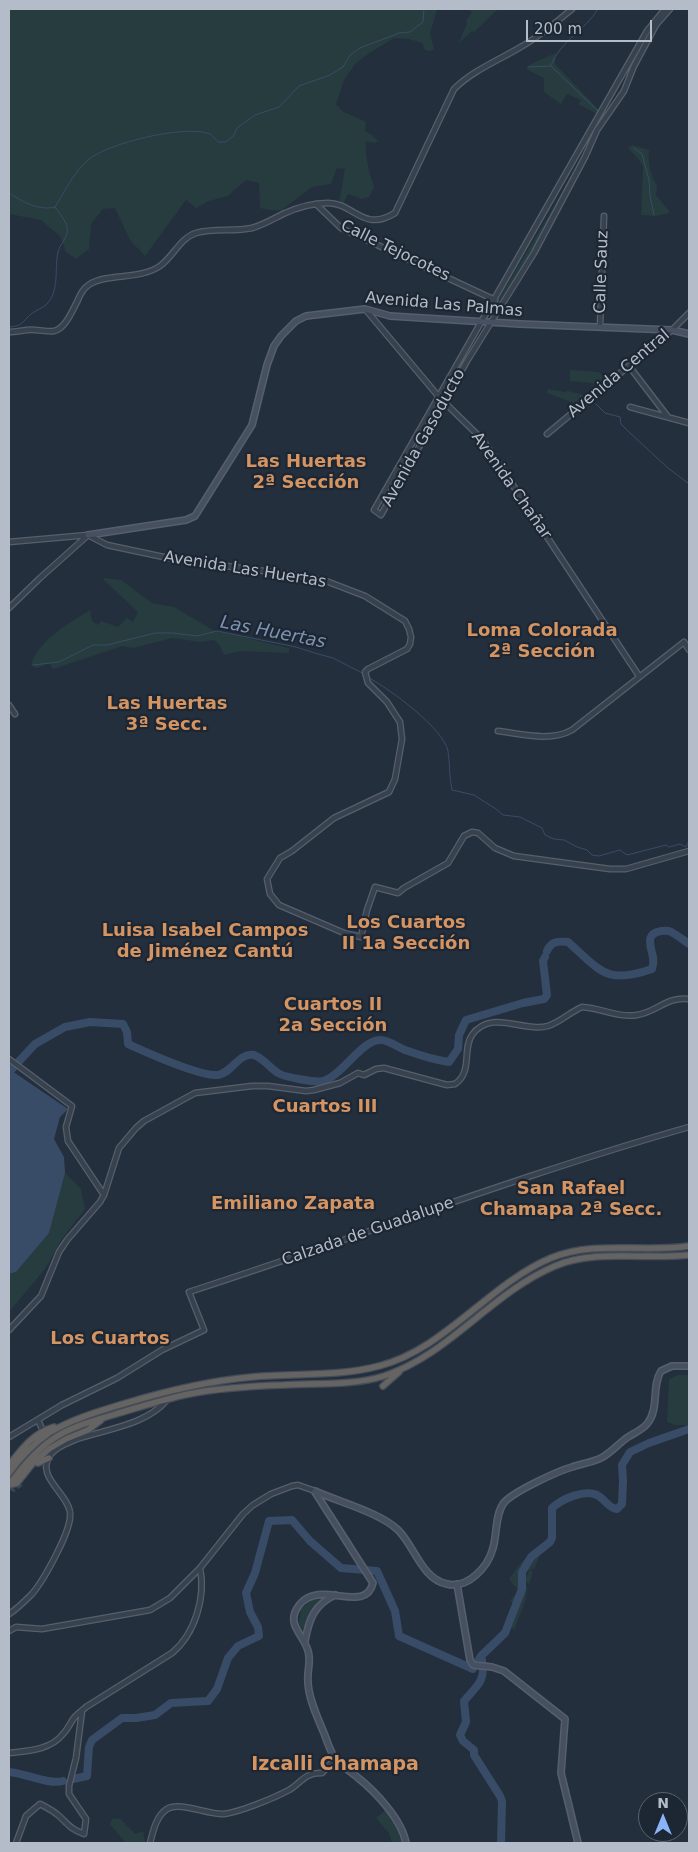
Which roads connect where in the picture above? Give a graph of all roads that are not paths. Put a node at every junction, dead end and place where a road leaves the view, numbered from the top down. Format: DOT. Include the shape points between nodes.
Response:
graph roads {
  1 [pos="572,9"];
  2 [pos="665,9"];
  3 [pos="670,9"];
  4 [pos="316,204"];
  5 [pos="604,216"];
  6 [pos="495,300"];
  7 [pos="365,309"];
  8 [pos="689,313"];
  9 [pos="482,322"];
  10 [pos="492,322"];
  11 [pos="600,327"];
  12 [pos="672,330"];
  13 [pos="9,332"];
  14 [pos="689,334"];
  15 [pos="629,366"];
  16 [pos="439,397"];
  17 [pos="444,403"];
  18 [pos="630,407"];
  19 [pos="668,417"];
  20 [pos="689,423"];
  21 [pos="547,434"];
  22 [pos="88,535"];
  23 [pos="9,542"];
  24 [pos="9,608"];
  25 [pos="689,650"];
  26 [pos="639,676"];
  27 [pos="9,705"];
  28 [pos="15,714"];
  29 [pos="498,731"];
  30 [pos="689,851"];
  31 [pos="689,999"];
  32 [pos="9,1059"];
  33 [pos="689,1127"];
  34 [pos="104,1195"];
  35 [pos="689,1246"];
  36 [pos="689,1255"];
  37 [pos="9,1330"];
  38 [pos="689,1366"];
  39 [pos="402,1369"];
  40 [pos="305,1374"];
  41 [pos="251,1377"];
  42 [pos="307,1384"];
  43 [pos="383,1386"];
  44 [pos="252,1387"];
  45 [pos="167,1400"];
  46 [pos="105,1417"];
  47 [pos="38,1420"];
  48 [pos="64,1425"];
  49 [pos="34,1430"];
  50 [pos="43,1431"];
  51 [pos="76,1435"];
  52 [pos="9,1437"];
  53 [pos="67,1443"];
  54 [pos="49,1458"];
  55 [pos="9,1464"];
  56 [pos="9,1473"];
  57 [pos="22,1483"];
  58 [pos="9,1485"];
  59 [pos="315,1491"];
  60 [pos="200,1568"];
  61 [pos="457,1584"];
  62 [pos="335,1594"];
  63 [pos="9,1614"];
  64 [pos="9,1631"];
  65 [pos="305,1641"];
  66 [pos="82,1711"];
  67 [pos="9,1753"];
  68 [pos="335,1759"];
  69 [pos="16,1843"];
  70 [pos="150,1843"];
  71 [pos="406,1843"];
  72 [pos="578,1843"];
  1 -- 4 [label="street" via="542,34 454,89 395,213 382,219 369,219 333,204"];
  2 -- 6 [label="street, Avenida Gasoducto" via="650,27"];
  3 -- 10 [label="street, Avenida Gasoducto" via="656,25 624,91 597,130 586,157 534,253"];
  4 -- 6 [label="street, Calle Tejocotes" via="341,228"];
  4 -- 13 [label="street" via="250,228 204,231 188,236 158,267 88,284 60,329"];
  5 -- 11 [label="street, Calle Sauz"];
  6 -- 9 [label="street, Avenida Gasoducto"];
  7 -- 9 [label="main road, Avenida Las Palmas" via="390,316"];
  7 -- 16 [label="street, Avenida Chañar"];
  7 -- 22 [label="main road, Avenida Las Palmas" via="306,316 281,336 267,365 252,425 193,519"];
  8 -- 12 [label="street, Avenida Central"];
  9 -- 10 [label="main road, Avenida Las Palmas"];
  9 -- 16 [label="street, Avenida Gasoducto"];
  10 -- 11 [label="main road, Avenida Las Palmas"];
  10 -- 17 [label="street, Avenida Gasoducto"];
  11 -- 12 [label="main road, Avenida Las Palmas"];
  12 -- 14 [label="main road, Avenida Las Palmas"];
  12 -- 15 [label="street, Avenida Central"];
  15 -- 19 [label="street"];
  15 -- 21 [label="street, Avenida Central"];
  16 -- 17 [label="street, Avenida Chañar"];
  16 -- 17 [label="street, Avenida Gasoducto" via="374,510 381,515"];
  17 -- 26 [label="street, Avenida Chañar" via="483,440"];
  18 -- 19 [label="street"];
  19 -- 20 [label="street"];
  22 -- 23 [label="street"];
  22 -- 24 [label="street"];
  22 -- 30 [label="street, Avenida Las Huertas" via="108,545 173,559 326,581 365,596 405,621 410,644 404,651 368,669 365,675 400,722 402,739 396,779 389,792 334,818 280,858 268,879 270,894 279,905 361,937 375,887 398,893 448,863 469,833 478,833 495,848 514,856 610,869 626,869"];
  25 -- 26 [label="street" via="684,642"];
  26 -- 29 [label="street" via="565,734 548,736"];
  27 -- 28 [label="street"];
  31 -- 34 [label="street" via="675,998 643,1014 620,1016 585,1007 544,1026 492,1022 475,1031 470,1039 465,1069 455,1084 447,1085 380,1068 314,1090 252,1086 195,1093 144,1121 124,1141"];
  32 -- 34 [label="street" via="70,1104 72,1110 66,1127 68,1141"];
  33 -- 47 [label="street, Calzada de Guadalupe" via="566,1163 189,1292 204,1330"];
  34 -- 37 [label="street" via="59,1252 41,1296"];
  35 -- 40 [label="highway" via="567,1252 504,1286 437,1337 401,1359 340,1374"];
  36 -- 39 [label="highway" via="590,1258 555,1266 510,1290 443,1345"];
  38 -- 61 [label="main road" via="660,1370 652,1417 645,1426 601,1458 562,1471 510,1497 499,1514 493,1550 484,1565 473,1578"];
  39 -- 42 [label="highway" via="349,1383"];
  39 -- 43 [label="highway"];
  40 -- 41 [label="highway"];
  40 -- 42 [label="highway" via="286,1376 284,1381"];
  41 -- 44 [label="highway" via="276,1379 274,1383"];
  41 -- 48 [label="highway" via="196,1384 81,1417"];
  42 -- 44 [label="highway"];
  44 -- 45 [label="highway"];
  45 -- 46 [label="highway"];
  45 -- 53 [label="street" via="146,1418"];
  46 -- 51 [label="highway"];
  46 -- 58 [label="highway" via="82,1424 53,1439 34,1454"];
  47 -- 49 [label="street"];
  47 -- 50 [label="street"];
  48 -- 50 [label="highway"];
  48 -- 56 [label="highway" via="31,1447"];
  49 -- 50 [label="highway"];
  49 -- 52 [label="street"];
  49 -- 55 [label="highway"];
  51 -- 53 [label="main road"];
  51 -- 58 [label="highway" via="49,1449 33,1462 17,1483"];
  53 -- 54 [label="street"];
  54 -- 57 [label="highway" via="34,1466"];
  54 -- 63 [label="street" via="46,1472 68,1505 70,1519 61,1544 33,1593"];
  59 -- 60 [label="street" via="292,1486 253,1505"];
  59 -- 61 [label="main road" via="392,1525 400,1531 435,1579 448,1585"];
  59 -- 62 [label="main road" via="373,1583 370,1593 365,1596 353,1598"];
  60 -- 64 [label="street" via="170,1598 150,1610 42,1629 16,1627"];
  60 -- 66 [label="street" via="202,1590 197,1612 181,1646"];
  61 -- 72 [label="main road" via="473,1665 504,1671 565,1719 561,1773"];
  62 -- 65 [label="main road" via="322,1601 312,1615"];
  62 -- 65 [label="main road" via="318,1594 300,1604 294,1624"];
  65 -- 68 [label="main road" via="310,1655 309,1689"];
  66 -- 67 [label="street" via="74,1717 63,1735 50,1745"];
  66 -- 69 [label="street" via="69,1794 84,1815 84,1834 64,1824 58,1815 40,1804 26,1816"];
  68 -- 70 [label="street" via="322,1773 308,1774 279,1795 237,1811 214,1814 181,1806 168,1808 155,1827"];
  68 -- 71 [label="main road" via="375,1792 404,1833"];
}
